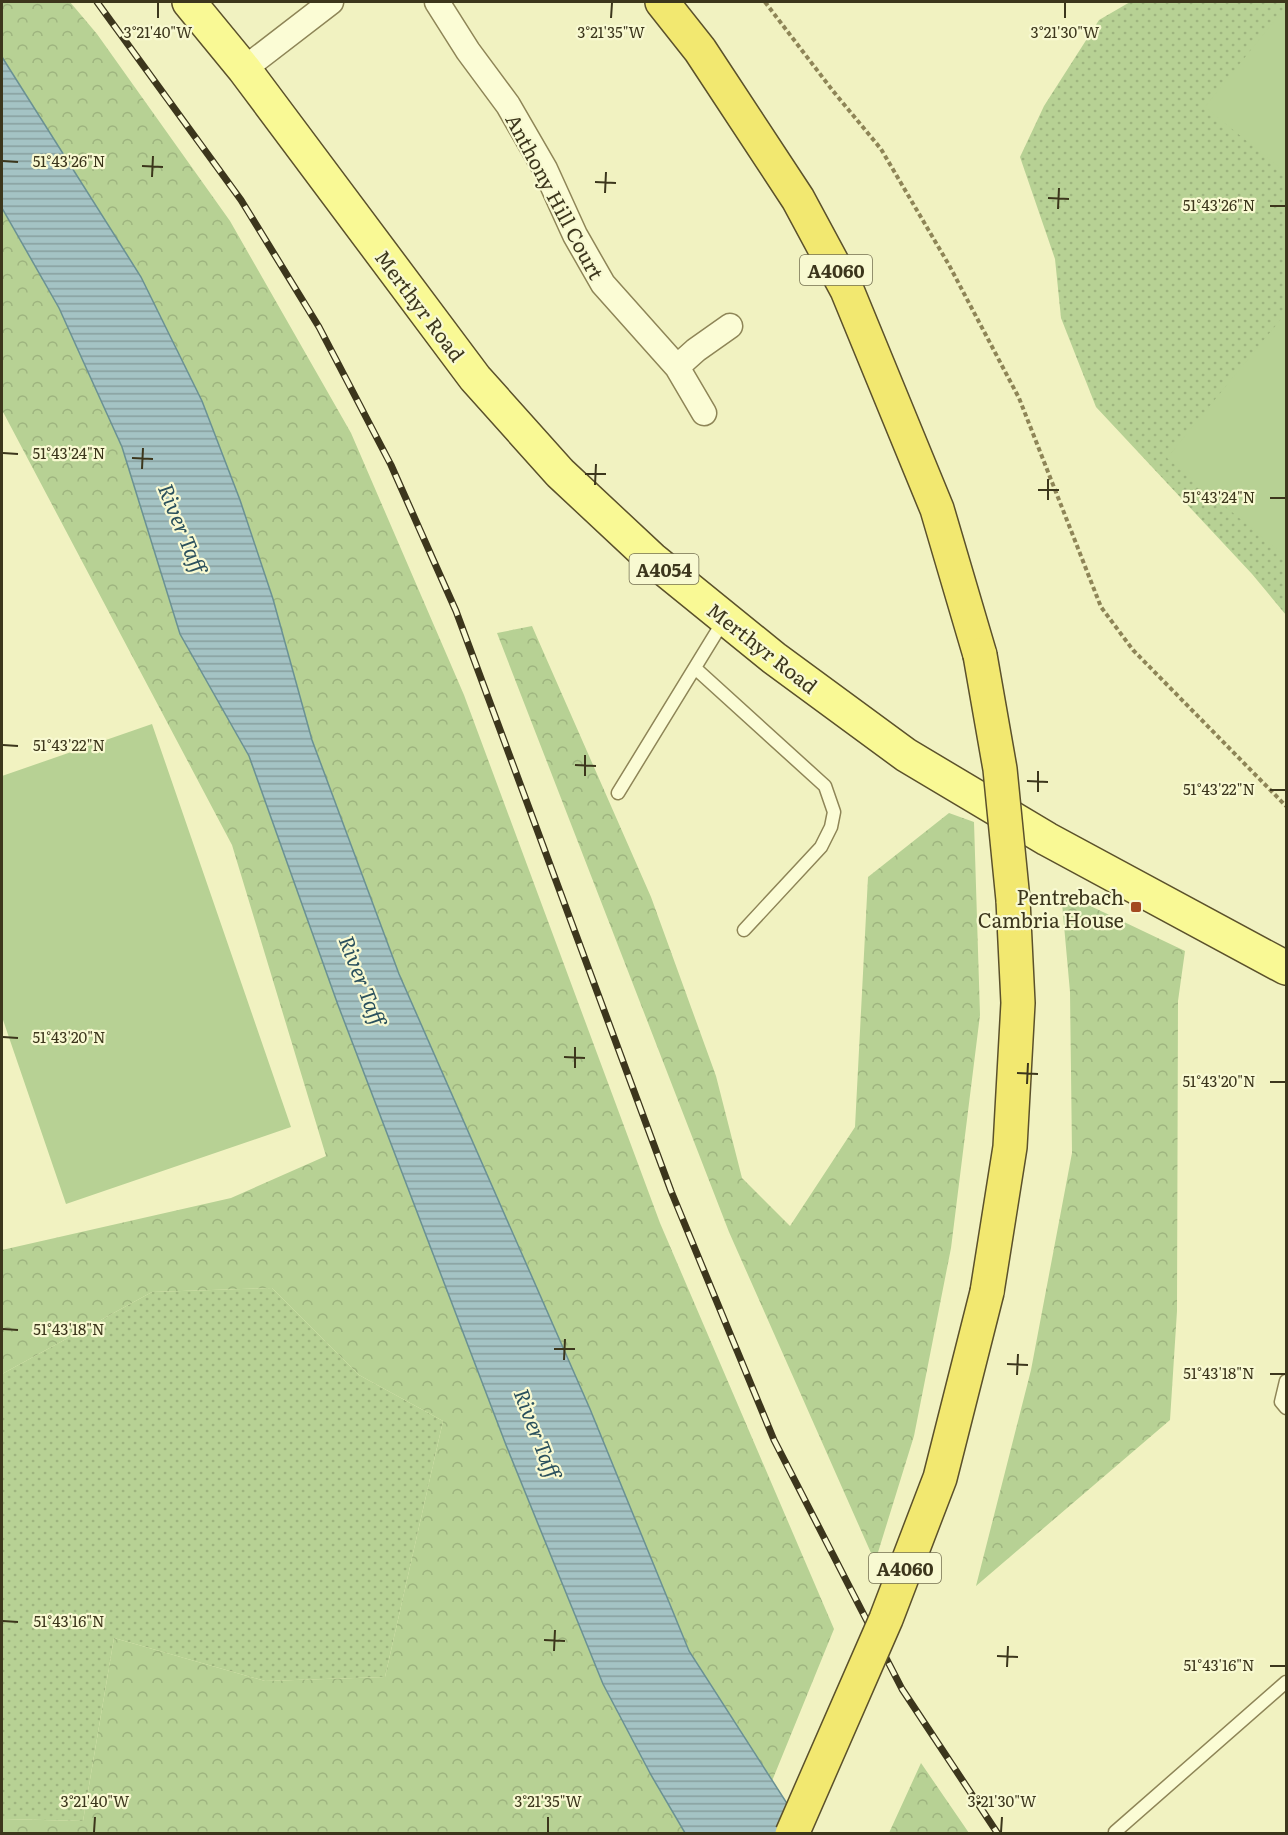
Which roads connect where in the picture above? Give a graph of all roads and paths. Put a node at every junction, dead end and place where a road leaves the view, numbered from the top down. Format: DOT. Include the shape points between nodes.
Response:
graph roads {
  1 [pos="189,2"];
  2 [pos="331,2"];
  3 [pos="437,2"];
  4 [pos="662,2"];
  5 [pos="765,2"];
  6 [pos="244,69"];
  7 [pos="730,326"];
  8 [pos="677,367"];
  9 [pos="704,413"];
  10 [pos="725,619"];
  11 [pos="695,668"];
  12 [pos="618,793"];
  13 [pos="1287,806"];
  14 [pos="744,930"];
  15 [pos="1287,968"];
  16 [pos="1287,1381"];
  17 [pos="1287,1408"];
  18 [pos="1287,1682"];
  19 [pos="1115,1832"];
  20 [pos="792,1833"];
  1 -- 6 [label="main road, Merthyr Road / A4054"];
  2 -- 6 [label="street"];
  3 -- 8 [label="street, Anthony Hill Court" via="508,105 603,284"];
  4 -- 20 [label="highway, A4060, bridge" via="700,50 792,189 847,290 937,509 980,655 1000,769 1013,900 1018,1003 1010,1147 987,1292 940,1478 886,1619"];
  5 -- 13 [label="path" via="881,149 949,265 1019,398 1101,607 1133,650"];
  6 -- 10 [label="main road, Merthyr Road / A4054" via="475,378 560,472 652,559"];
  7 -- 8 [label="street"];
  8 -- 9 [label="street, Anthony Hill Court"];
  10 -- 11 [label="lane"];
  10 -- 15 [label="main road, Merthyr Road / A4054" via="906,755 1057,844"];
  11 -- 12 [label="lane"];
  11 -- 14 [label="lane" via="825,786 834,812 821,847"];
  16 -- 17 [label="lane" via="1281,1402"];
  18 -- 19 [label="lane"];
}
